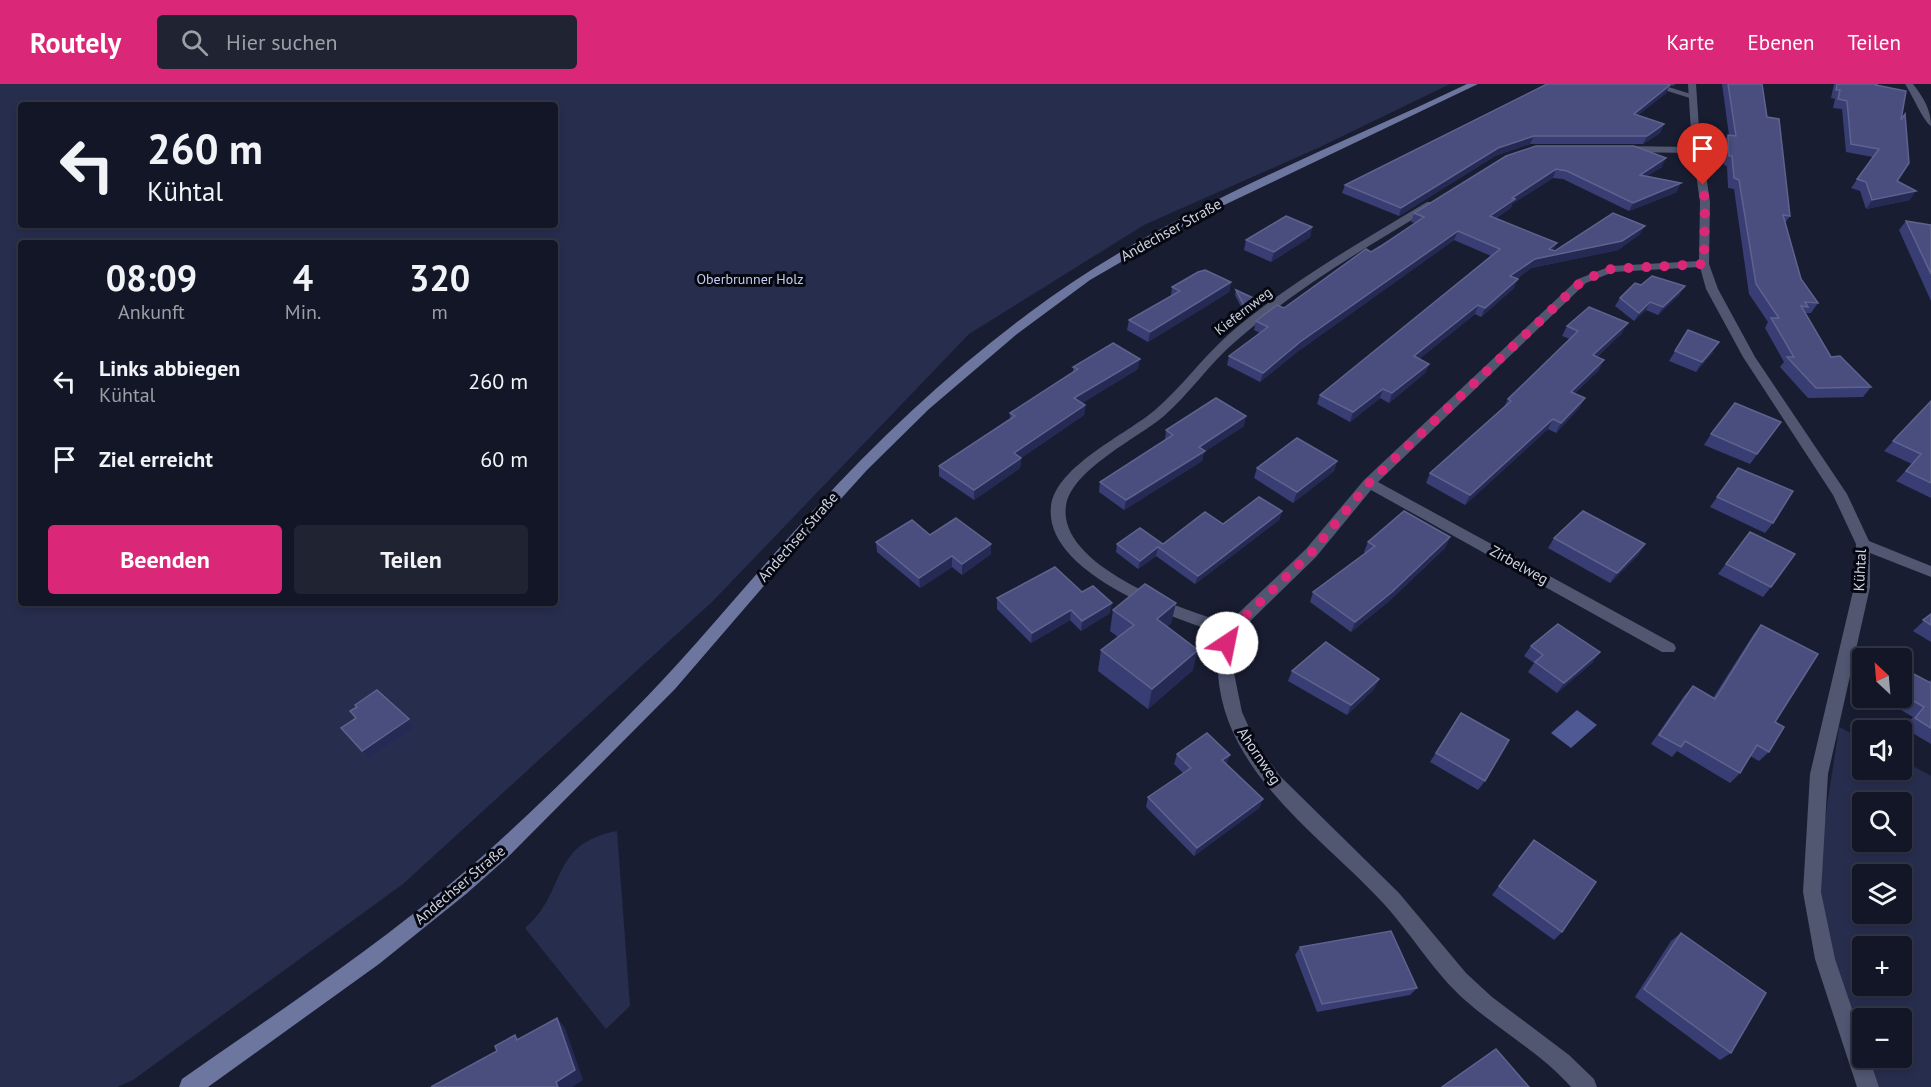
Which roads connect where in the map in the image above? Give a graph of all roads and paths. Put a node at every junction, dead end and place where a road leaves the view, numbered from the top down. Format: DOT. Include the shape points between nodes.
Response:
graph roads {
  1 [pos="1474,84"];
  2 [pos="1649,84"];
  3 [pos="1692,84"];
  4 [pos="1909,84"];
  5 [pos="1694,96"];
  6 [pos="1931,123"];
  7 [pos="1614,149"];
  8 [pos="1698,150"];
  9 [pos="1443,196"];
  10 [pos="1704,264"];
  11 [pos="1369,483"];
  12 [pos="1863,544"];
  13 [pos="1931,572"];
  14 [pos="1231,630"];
  15 [pos="1668,648"];
  16 [pos="190,1087"];
  17 [pos="1586,1087"];
  18 [pos="1868,1087"];
  1 -- 16 [label="street, Andechser Straße" via="1161,232 1039,311 861,467 683,669 489,863 404,931"];
  2 -- 5 [label="street"];
  3 -- 5 [label="street, Kühtal"];
  4 -- 6 [label="street"];
  5 -- 8 [label="street, Kühtal"];
  7 -- 8 [label="street"];
  8 -- 10 [label="street, Kühtal" via="1705,202"];
  9 -- 14 [label="street, Kiefernweg" via="1288,294 1214,354 1176,399 1092,462 1062,493 1058,510 1061,523 1074,548 1094,569 1162,606"];
  10 -- 11 [label="street" via="1611,269 1587,277"];
  10 -- 12 [label="street, Kühtal" via="1723,314 1840,494"];
  11 -- 14 [label="street" via="1311,553"];
  11 -- 15 [label="street, Zirbelweg"];
  12 -- 13 [label="street"];
  12 -- 18 [label="street, Kühtal" via="1862,586 1820,774 1812,892 1825,959"];
  14 -- 17 [label="street, Ahornweg" via="1227,643 1228,698 1250,748 1276,784 1391,899 1474,994 1549,1049"];
}
